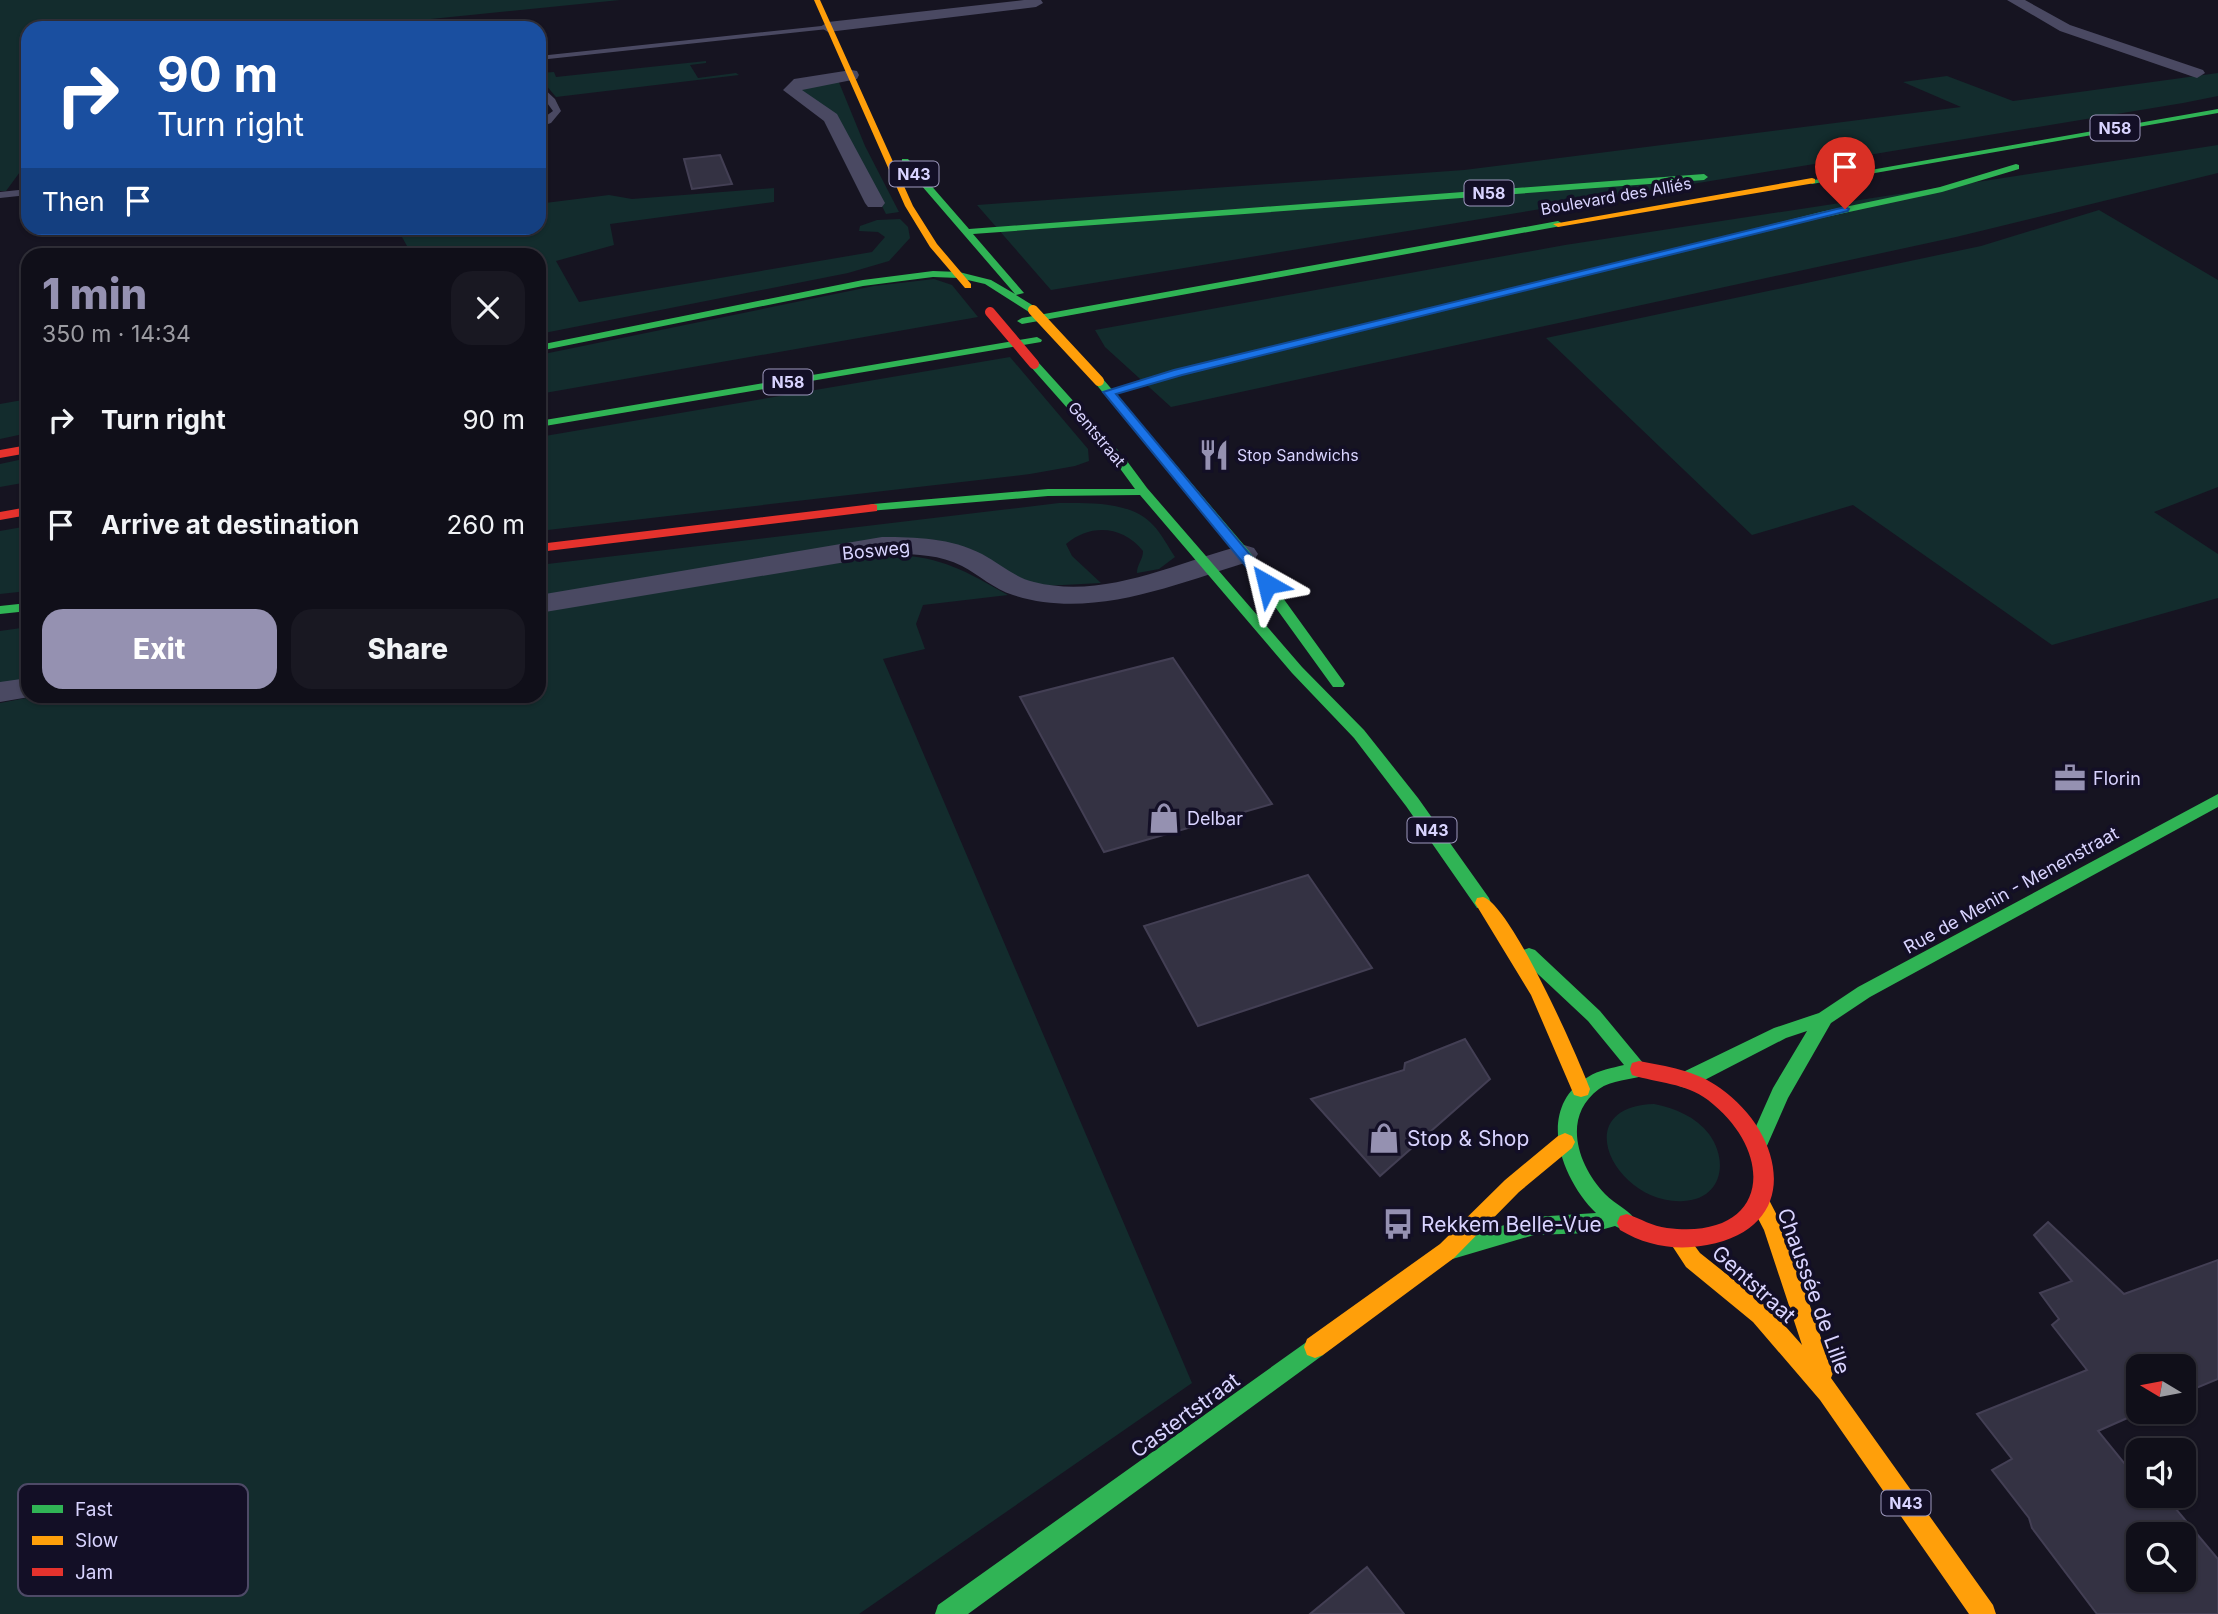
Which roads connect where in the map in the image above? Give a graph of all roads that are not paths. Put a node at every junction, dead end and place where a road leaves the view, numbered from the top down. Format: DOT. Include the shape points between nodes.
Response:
graph roads {
  1 [pos="817,0"];
  2 [pos="2014,0"];
  3 [pos="1036,3"];
  4 [pos="828,27"];
  5 [pos="546,57"];
  6 [pos="2197,73"];
  7 [pos="850,75"];
  8 [pos="546,95"];
  9 [pos="2218,111"];
  10 [pos="868,112"];
  11 [pos="546,122"];
  12 [pos="2012,146"];
  13 [pos="1775,171"];
  14 [pos="1721,175"];
  15 [pos="21,193"];
  16 [pos="0,195"];
  17 [pos="875,203"];
  18 [pos="1793,205"];
  19 [pos="964,232"];
  20 [pos="933,245"];
  21 [pos="863,283"];
  22 [pos="971,289"];
  23 [pos="1028,316"];
  24 [pos="982,328"];
  25 [pos="1072,334"];
  26 [pos="546,347"];
  27 [pos="1034,364"];
  28 [pos="1104,386"];
  29 [pos="546,423"];
  30 [pos="1137,429"];
  31 [pos="21,450"];
  32 [pos="0,454"];
  33 [pos="1114,463"];
  34 [pos="1086,474"];
  35 [pos="1143,491"];
  36 [pos="21,496"];
  37 [pos="977,496"];
  38 [pos="0,500"];
  39 [pos="21,512"];
  40 [pos="0,516"];
  41 [pos="546,547"];
  42 [pos="1244,554"];
  43 [pos="1208,564"];
  44 [pos="546,603"];
  45 [pos="21,608"];
  46 [pos="0,611"];
  47 [pos="21,689"];
  48 [pos="0,692"];
  49 [pos="1359,734"];
  50 [pos="2218,800"];
  51 [pos="1502,929"];
  52 [pos="1825,1018"];
  53 [pos="1639,1069"];
  54 [pos="1686,1080"];
  55 [pos="1581,1089"];
  56 [pos="1565,1142"];
  57 [pos="1759,1142"];
  58 [pos="1761,1205"];
  59 [pos="1616,1216"];
  60 [pos="1679,1241"];
  61 [pos="1447,1251"];
  62 [pos="1828,1392"];
  63 [pos="947,1614"];
  64 [pos="1984,1614"];
  1 -- 4 [label="main road, N43"];
  2 -- 6 [label="street" via="2065,28"];
  3 -- 4 [label="street"];
  4 -- 5 [label="lane"];
  4 -- 7 [label="main road, N43"];
  7 -- 10 [label="main road, N43"];
  7 -- 17 [label="street" via="800,83 791,90 831,118"];
  8 -- 11 [label="lane" via="557,111"];
  9 -- 12 [label="main road, Boulevard des Alliés / N58"];
  10 -- 19 [label="main road, N43"];
  10 -- 20 [label="main road, Gentstraat / N43" via="909,206"];
  12 -- 13 [label="main road, N58" via="1939,149"];
  12 -- 23 [label="main road, Boulevard des Alliés / N58"];
  14 -- 19 [label="main road, N58"];
  15 -- 16 [label="lane"];
  18 -- 28 [label="main road" via="2028,164 1942,189"];
  19 -- 20 [label="main road, N58"];
  19 -- 23 [label="main road, N43" via="1008,279"];
  20 -- 21 [label="main road, N58"];
  20 -- 22 [label="main road, Gentstraat / N43"];
  21 -- 22 [label="main road" via="933,274"];
  21 -- 26 [label="main road, N58"];
  22 -- 23 [label="main road" via="988,282"];
  22 -- 27 [label="main road, Gentstraat / N43, bridge"];
  23 -- 24 [label="main road, N58"];
  23 -- 28 [label="main road, N43, bridge"];
  25 -- 29 [label="main road, N58"];
  27 -- 28 [label="main road" via="1079,386"];
  27 -- 33 [label="main road, Gentstraat / N43"];
  28 -- 30 [label="main road, N43"];
  30 -- 33 [label="main road" via="1133,446"];
  30 -- 42 [label="main road, N43"];
  31 -- 32 [label="main road"];
  33 -- 35 [label="main road, Gentstraat / N43"];
  34 -- 37 [label="main road"];
  35 -- 37 [label="main road" via="1128,495 1083,490"];
  35 -- 43 [label="main road, Gentstraat / N43"];
  36 -- 38 [label="main road"];
  37 -- 41 [label="main road"];
  39 -- 40 [label="main road"];
  42 -- 43 [label="street, Bosweg"];
  42 -- 49 [label="main road, N43" via="1335,678"];
  43 -- 44 [label="street, Bosweg" via="1131,586 1058,594 1028,590 970,558 938,548 883,546"];
  43 -- 49 [label="main road, Gentstraat / N43" via="1297,670"];
  45 -- 46 [label="main road"];
  47 -- 48 [label="street"];
  49 -- 51 [label="main road, N43"];
  50 -- 52 [label="main road, Rue de Menin - Menenstraat" via="1864,992"];
  51 -- 53 [label="main road, N43" via="1594,1016"];
  51 -- 55 [label="main road, N43" via="1557,1026"];
  52 -- 54 [label="main road, Rue de Menin - Menenstraat" via="1780,1033"];
  52 -- 57 [label="main road, Rue de Menin - Menenstraat" via="1780,1094"];
  53 -- 54 [label="main road"];
  53 -- 55 [label="main road" via="1616,1072"];
  54 -- 57 [label="main road" via="1713,1093"];
  55 -- 56 [label="main road" via="1572,1104"];
  56 -- 59 [label="main road" via="1574,1172 1593,1198"];
  56 -- 61 [label="main road, Castertstraat" via="1512,1186"];
  57 -- 58 [label="main road" via="1766,1180"];
  58 -- 60 [label="main road" via="1744,1224 1727,1233"];
  58 -- 62 [label="main road, Chaussée de Lille / N43" via="1773,1227"];
  59 -- 60 [label="main road" via="1636,1229"];
  59 -- 61 [label="main road, Castertstraat" via="1590,1224 1534,1226"];
  60 -- 62 [label="main road, Gentstraat / N43" via="1693,1260 1761,1315"];
  61 -- 63 [label="main road, Castertstraat"];
  62 -- 64 [label="main road, N43"];
}
